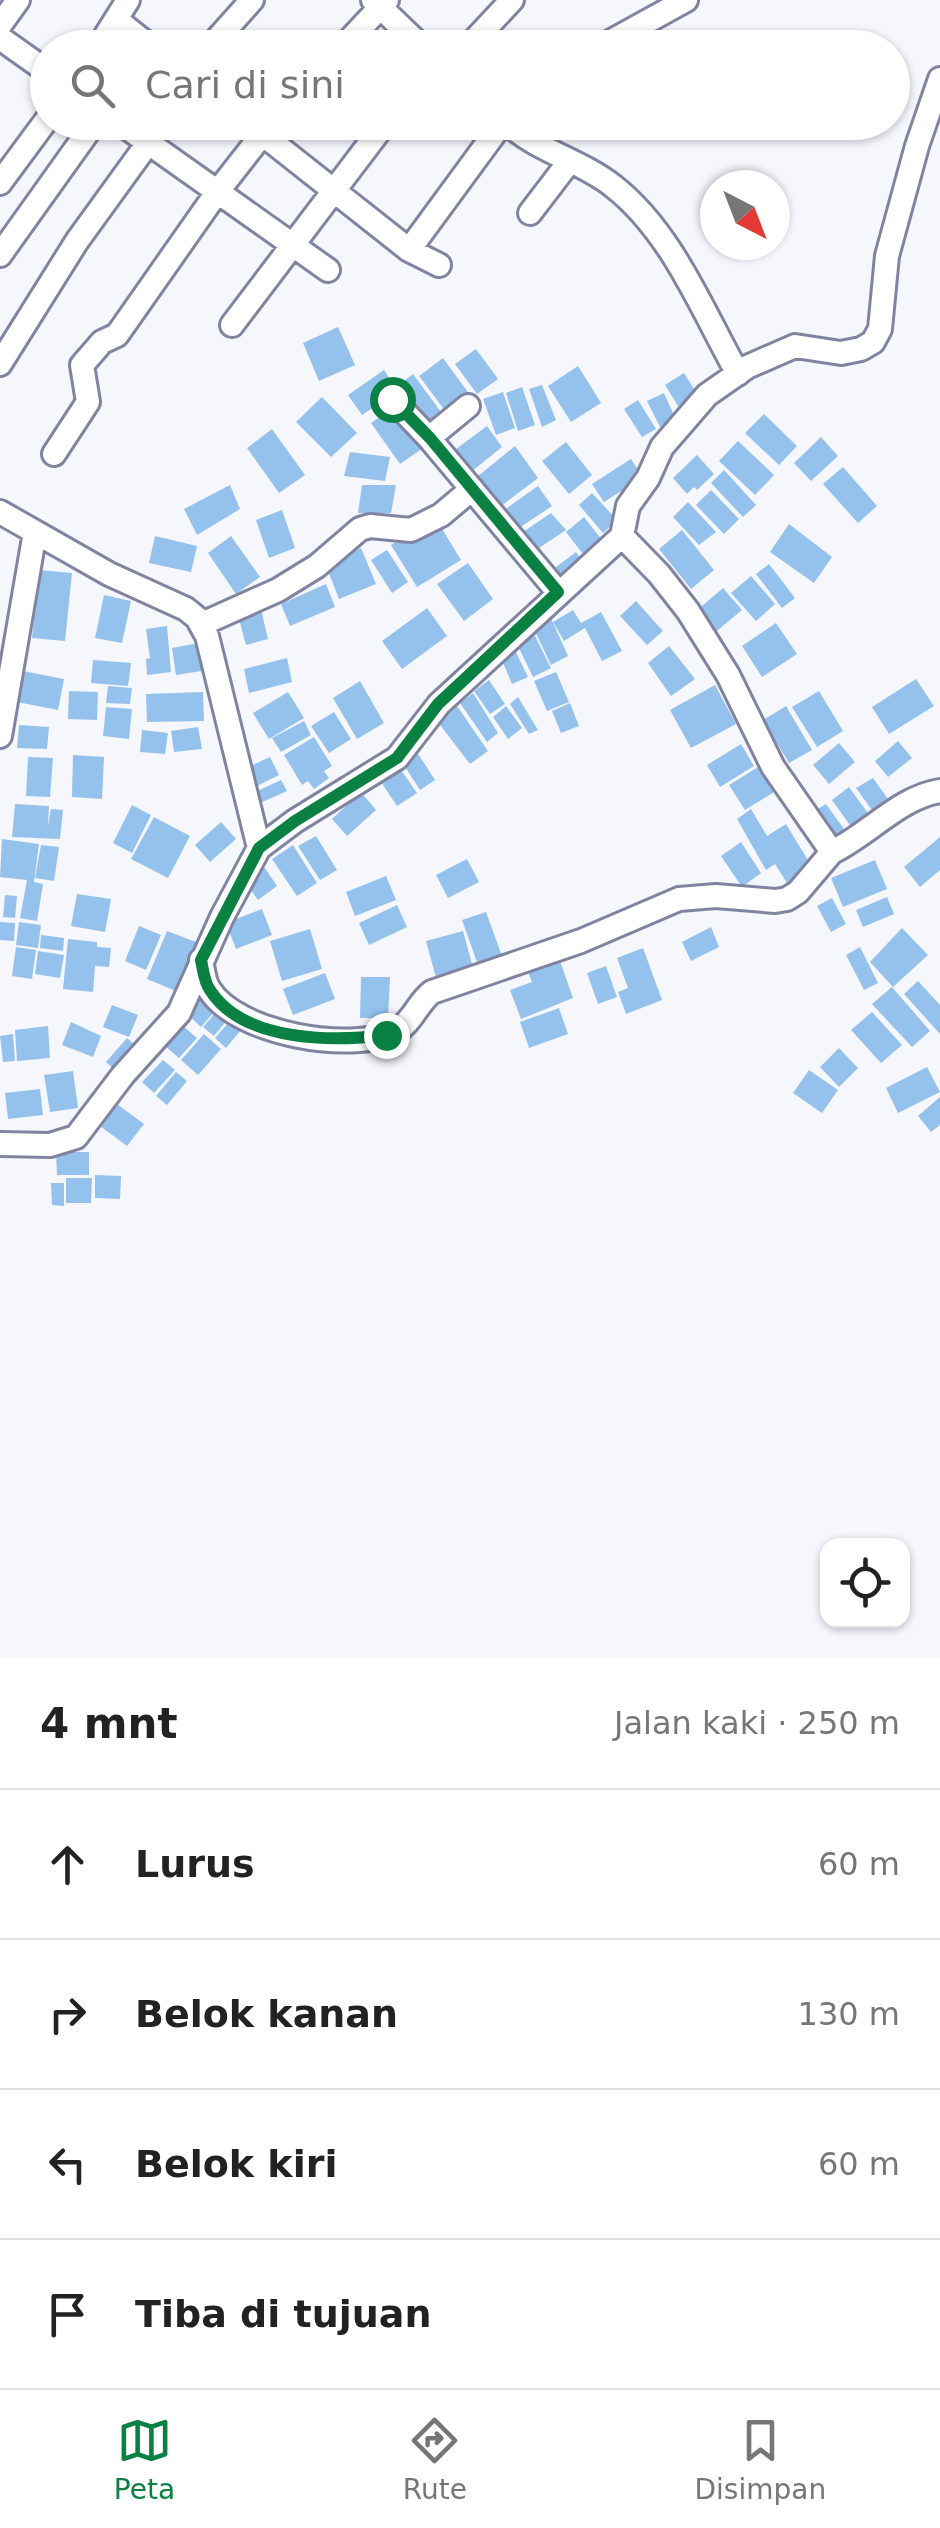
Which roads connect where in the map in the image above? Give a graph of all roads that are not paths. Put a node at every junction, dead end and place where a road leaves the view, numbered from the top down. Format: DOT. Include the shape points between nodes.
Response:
graph roads {
  1 [pos="18,0"];
  2 [pos="252,0"];
  3 [pos="512,0"];
  4 [pos="686,0"];
  5 [pos="380,2"];
  6 [pos="122,10"];
  7 [pos="0,25"];
  8 [pos="138,30"];
  9 [pos="225,30"];
  10 [pos="357,30"];
  11 [pos="406,30"];
  12 [pos="484,30"];
  13 [pos="632,30"];
  14 [pos="0,38"];
  15 [pos="30,59"];
  16 [pos="940,79"];
  17 [pos="32,140"];
  18 [pos="82,140"];
  19 [pos="142,140"];
  20 [pos="154,140"];
  21 [pos="251,140"];
  22 [pos="276,140"];
  23 [pos="372,140"];
  24 [pos="495,140"];
  25 [pos="527,140"];
  26 [pos="569,162"];
  27 [pos="0,184"];
  28 [pos="333,190"];
  29 [pos="218,191"];
  30 [pos="530,212"];
  31 [pos="291,244"];
  32 [pos="409,250"];
  33 [pos="0,255"];
  34 [pos="439,265"];
  35 [pos="328,270"];
  36 [pos="232,324"];
  37 [pos="0,364"];
  38 [pos="738,374"];
  39 [pos="392,399"];
  40 [pos="468,406"];
  41 [pos="430,438"];
  42 [pos="54,454"];
  43 [pos="472,490"];
  44 [pos="0,512"];
  45 [pos="35,532"];
  46 [pos="622,536"];
  47 [pos="558,592"];
  48 [pos="202,624"];
  49 [pos="0,736"];
  50 [pos="940,791"];
  51 [pos="259,848"];
  52 [pos="832,852"];
  53 [pos="201,960"];
  54 [pos="0,1144"];
  1 -- 7 [label="street"];
  2 -- 9 [label="street"];
  3 -- 12 [label="street"];
  4 -- 13 [label="street"];
  5 -- 10 [label="street"];
  5 -- 11 [label="street"];
  6 -- 8 [label="street"];
  14 -- 15 [label="street"];
  16 -- 38 [label="street" via="887,256 874,342 841,353 796,346"];
  17 -- 27 [label="street"];
  18 -- 33 [label="street"];
  19 -- 37 [label="street"];
  20 -- 29 [label="street"];
  21 -- 29 [label="street"];
  22 -- 28 [label="street"];
  23 -- 28 [label="street"];
  24 -- 32 [label="street"];
  25 -- 26 [label="street"];
  26 -- 30 [label="street"];
  26 -- 38 [label="street" via="612,186 665,240"];
  28 -- 31 [label="street"];
  28 -- 32 [label="street"];
  29 -- 31 [label="street"];
  29 -- 42 [label="street" via="117,334 82,365 88,402"];
  31 -- 35 [label="street"];
  31 -- 36 [label="street"];
  32 -- 34 [label="street"];
  38 -- 46 [label="street" via="707,395 662,446 628,506"];
  39 -- 41 [label="street"];
  40 -- 41 [label="street"];
  41 -- 43 [label="street"];
  43 -- 47 [label="street"];
  43 -- 48 [label="street" via="411,530 360,529 318,566"];
  44 -- 45 [label="street"];
  45 -- 48 [label="street" via="179,604"];
  45 -- 49 [label="street"];
  46 -- 47 [label="street"];
  46 -- 52 [label="street" via="688,610 772,767"];
  47 -- 51 [label="street" via="438,704 397,758"];
  48 -- 51 [label="street"];
  50 -- 52 [label="street" via="912,800"];
  51 -- 53 [label="street"];
  52 -- 53 [label="street" via="787,899 679,899 581,942 432,992 404,1026 386,1035 316,1040 262,1027 221,1003 208,988"];
  53 -- 54 [label="street" via="179,1013 76,1137 50,1145"];
}
